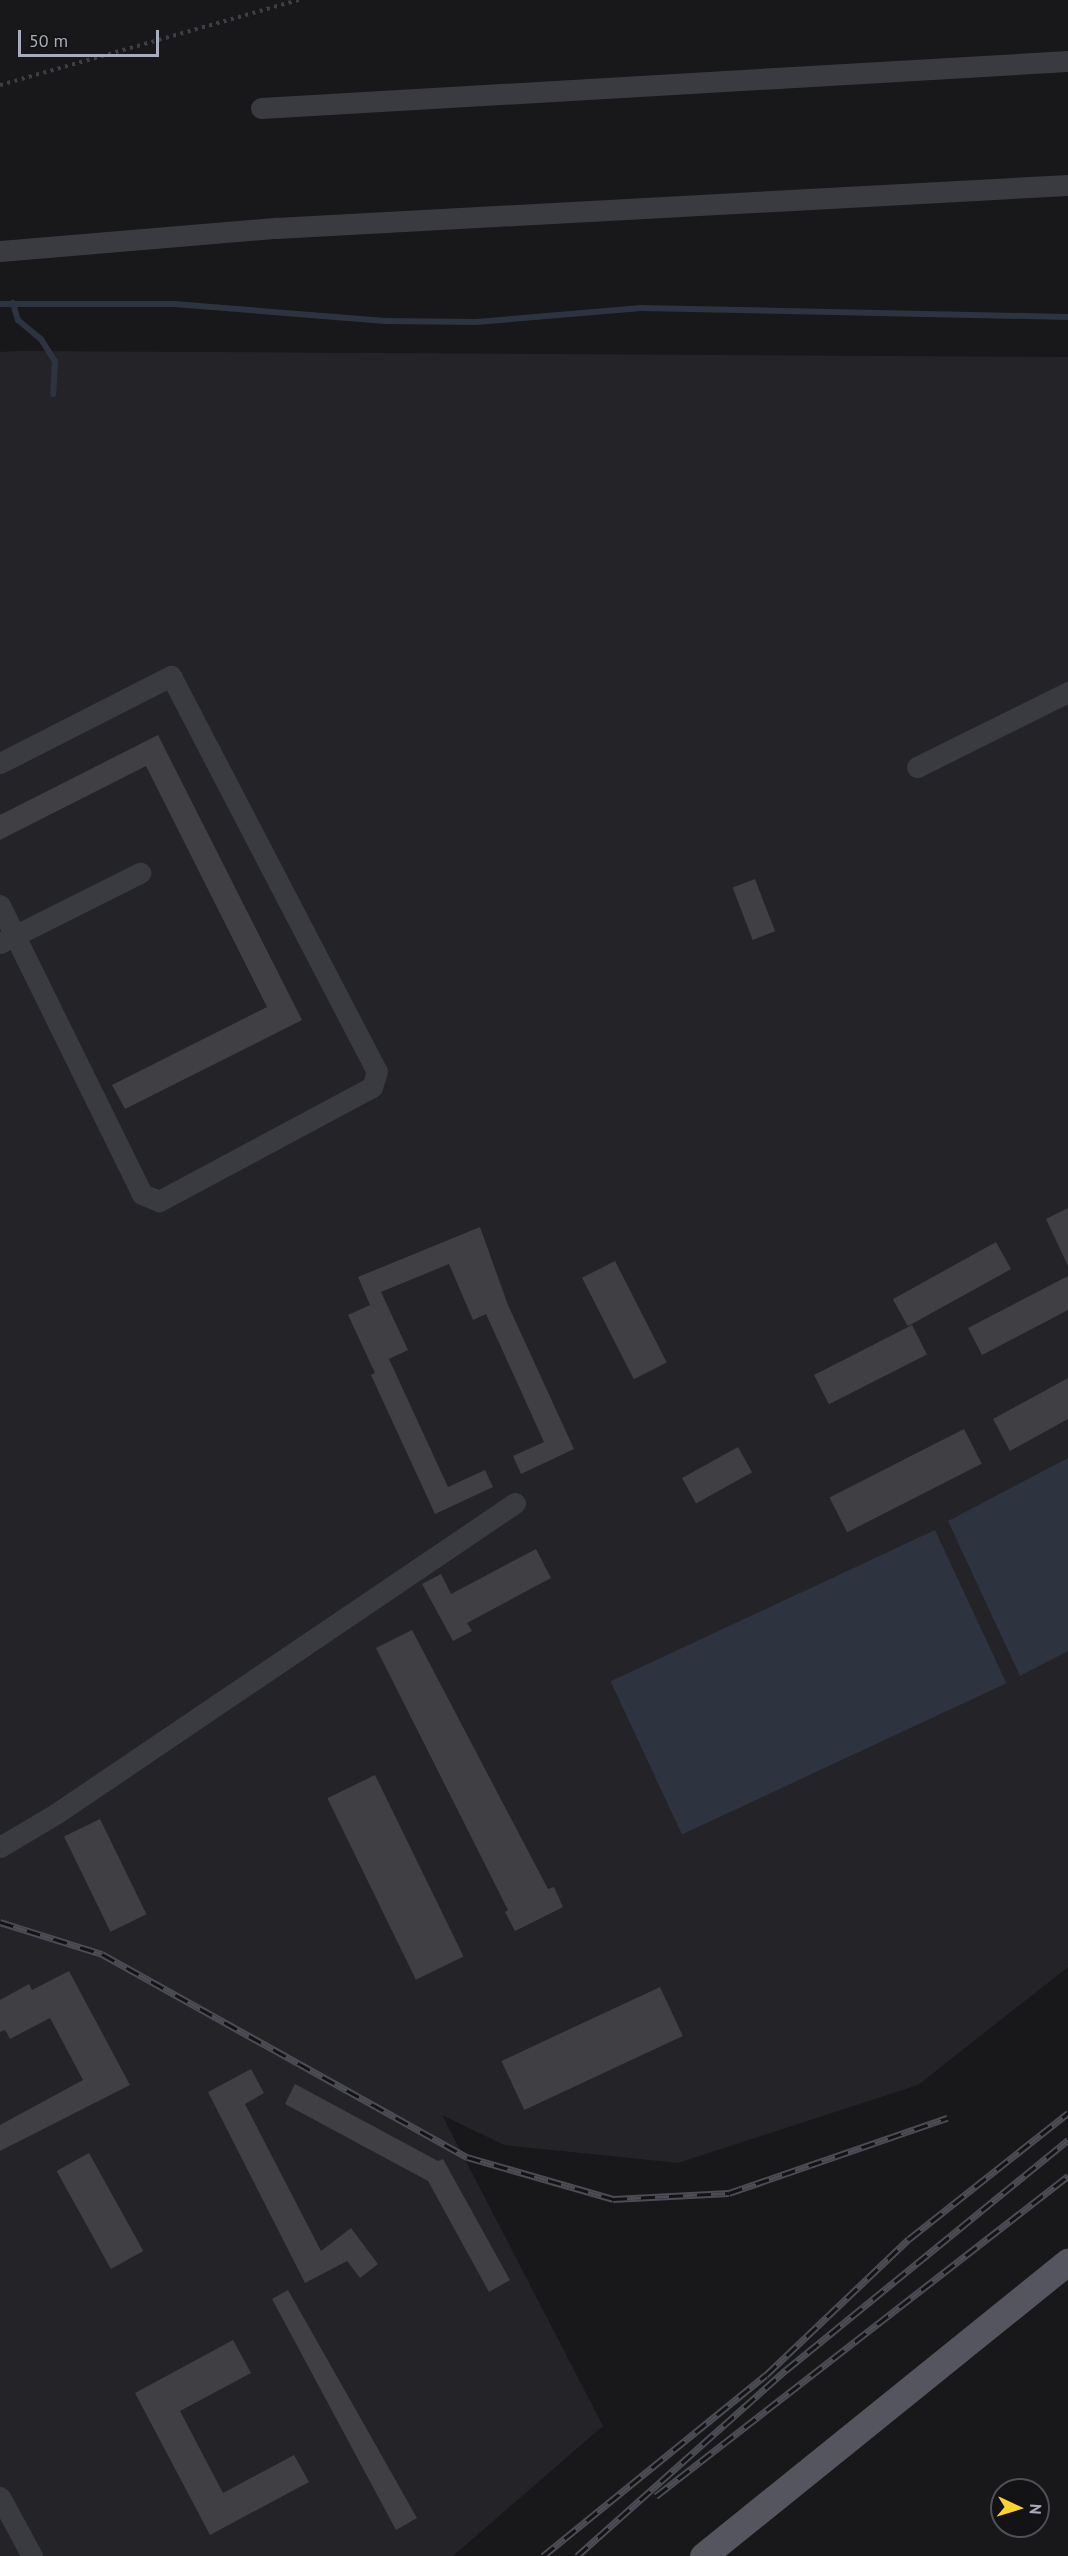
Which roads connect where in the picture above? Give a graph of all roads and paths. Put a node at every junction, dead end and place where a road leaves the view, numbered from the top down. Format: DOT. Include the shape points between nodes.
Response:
graph roads {
  1 [pos="299,0"];
  2 [pos="1068,61"];
  3 [pos="0,85"];
  4 [pos="261,108"];
  5 [pos="1068,185"];
  6 [pos="0,251"];
  7 [pos="1068,692"];
  8 [pos="0,763"];
  9 [pos="917,767"];
  10 [pos="140,873"];
  11 [pos="0,905"];
  12 [pos="8,939"];
  13 [pos="515,1503"];
  14 [pos="0,1847"];
  15 [pos="1068,2261"];
  16 [pos="0,2497"];
  17 [pos="32,2556"];
  18 [pos="703,2556"];
  1 -- 3 [label="path"];
  2 -- 4 [label="street"];
  5 -- 6 [label="street" via="276,228"];
  7 -- 9 [label="street"];
  8 -- 12 [label="street" via="171,676 377,1071 372,1087 159,1201 142,1194"];
  10 -- 12 [label="street"];
  11 -- 12 [label="street"];
  13 -- 14 [label="street" via="57,1813"];
  15 -- 18 [label="main road"];
  16 -- 17 [label="street"];
}
